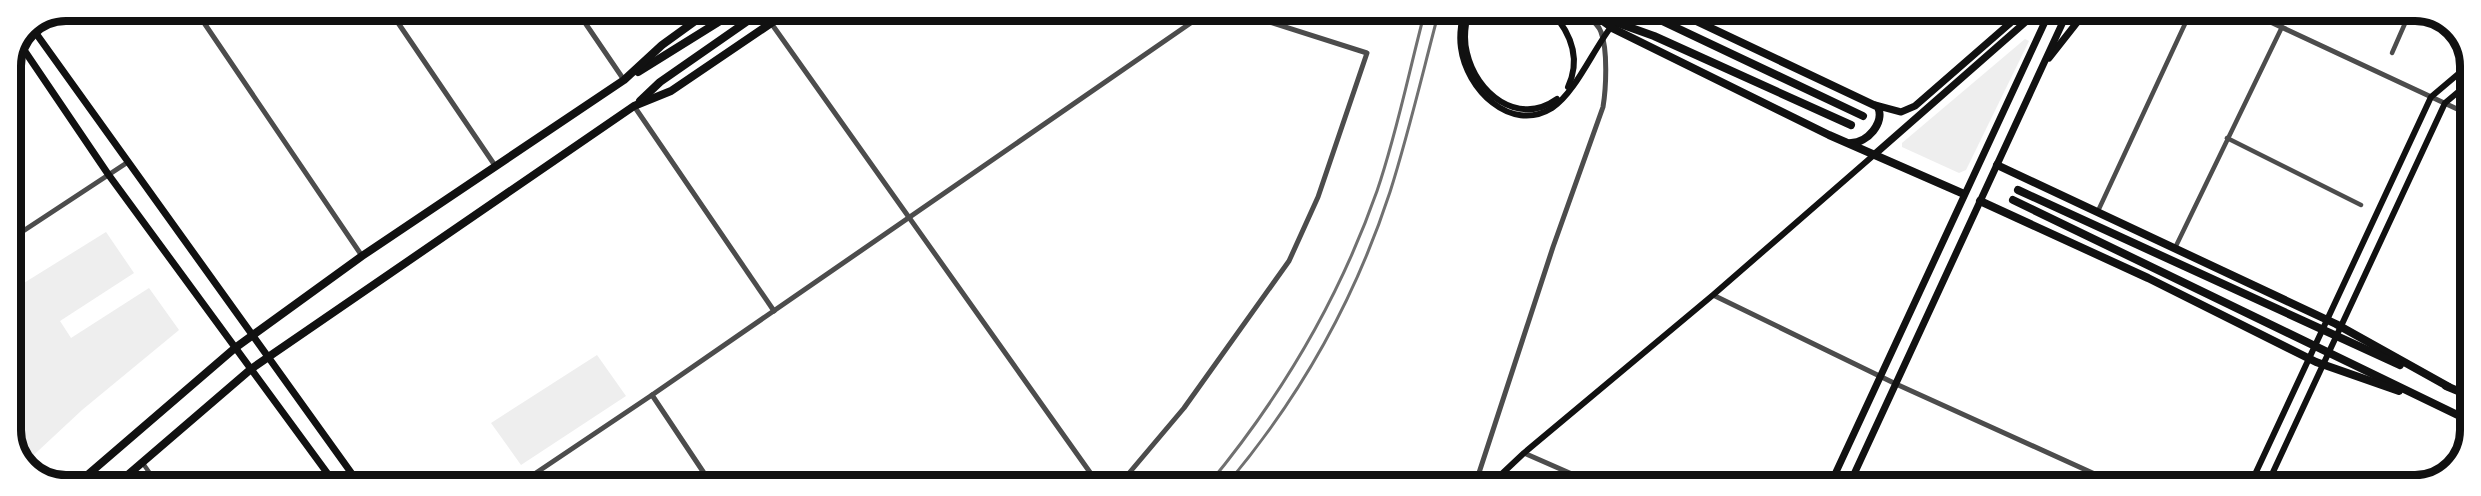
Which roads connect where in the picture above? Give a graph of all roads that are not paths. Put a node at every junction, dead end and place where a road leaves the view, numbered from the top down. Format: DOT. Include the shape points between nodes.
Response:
graph roads {
  1 [pos="203,21"];
  2 [pos="397,21"];
  3 [pos="584,21"];
  4 [pos="696,21"];
  5 [pos="721,21"];
  6 [pos="747,21"];
  7 [pos="774,21"];
  8 [pos="1193,21"];
  9 [pos="1266,21"];
  10 [pos="1463,21"];
  11 [pos="1467,21"];
  12 [pos="1559,21"];
  13 [pos="1594,21"];
  14 [pos="1601,21"];
  15 [pos="1612,21"];
  16 [pos="1664,21"];
  17 [pos="1696,21"];
  18 [pos="2013,21"];
  19 [pos="2027,21"];
  20 [pos="2045,21"];
  21 [pos="2063,21"];
  22 [pos="2078,21"];
  23 [pos="2186,21"];
  24 [pos="2269,21"];
  25 [pos="2406,21"];
  26 [pos="771,23"];
  27 [pos="1611,27"];
  28 [pos="2282,27"];
  29 [pos="36,33"];
  30 [pos="1602,38"];
  31 [pos="24,50"];
  32 [pos="2392,53"];
  33 [pos="2042,67"];
  34 [pos="2460,73"];
  35 [pos="624,80"];
  36 [pos="2460,90"];
  37 [pos="2432,97"];
  38 [pos="2445,103"];
  39 [pos="1874,105"];
  40 [pos="634,106"];
  41 [pos="2460,110"];
  42 [pos="1863,116"];
  43 [pos="1851,125"];
  44 [pos="2227,138"];
  45 [pos="1850,143"];
  46 [pos="1875,154"];
  47 [pos="128,162"];
  48 [pos="1997,165"];
  49 [pos="496,167"];
  50 [pos="108,174"];
  51 [pos="2018,190"];
  52 [pos="1964,194"];
  53 [pos="2013,200"];
  54 [pos="1980,201"];
  55 [pos="2361,205"];
  56 [pos="2098,212"];
  57 [pos="910,216"];
  58 [pos="21,232"];
  59 [pos="2175,248"];
  60 [pos="362,256"];
  61 [pos="1713,295"];
  62 [pos="774,311"];
  63 [pos="2327,320"];
  64 [pos="2341,327"];
  65 [pos="2323,330"];
  66 [pos="252,336"];
  67 [pos="2336,336"];
  68 [pos="2315,346"];
  69 [pos="235,348"];
  70 [pos="2329,352"];
  71 [pos="268,357"];
  72 [pos="2310,358"];
  73 [pos="2323,364"];
  74 [pos="251,369"];
  75 [pos="1881,376"];
  76 [pos="1896,384"];
  77 [pos="2449,387"];
  78 [pos="2460,392"];
  79 [pos="652,395"];
  80 [pos="2437,405"];
  81 [pos="2460,416"];
  82 [pos="1524,453"];
  83 [pos="142,462"];
  84 [pos="87,475"];
  85 [pos="127,475"];
  86 [pos="151,475"];
  87 [pos="329,475"];
  88 [pos="353,475"];
  89 [pos="533,475"];
  90 [pos="704,475"];
  91 [pos="1092,475"];
  92 [pos="1127,475"];
  93 [pos="1478,475"];
  94 [pos="1501,475"];
  95 [pos="1574,475"];
  96 [pos="1835,475"];
  97 [pos="1854,475"];
  98 [pos="2097,475"];
  99 [pos="2255,475"];
  100 [pos="2272,475"];
  1 -- 60 [label="street"];
  2 -- 49 [label="street"];
  3 -- 35 [label="street"];
  4 -- 35 [label="highway"];
  5 -- 35 [label="highway"];
  6 -- 40 [label="highway" via="660,82"];
  7 -- 26 [label="highway"];
  8 -- 57 [label="street"];
  9 -- 92 [label="street" via="1367,53 1318,196 1289,261 1184,408"];
  10 -- 30 [label="main road" via="1461,46 1469,72 1484,96 1514,114 1538,114 1566,96"];
  11 -- 12 [label="main road" via="1467,55 1479,81 1493,97 1512,108 1526,110 1551,103 1570,81 1573,48"];
  13 -- 30 [label="street"];
  14 -- 27 [label="highway"];
  15 -- 43 [label="highway" via="1654,36"];
  16 -- 42 [label="highway"];
  17 -- 39 [label="highway"];
  18 -- 39 [label="main road" via="1915,106 1901,112"];
  19 -- 46 [label="main road"];
  20 -- 52 [label="main road"];
  21 -- 33 [label="main road"];
  22 -- 33 [label="main road"];
  23 -- 56 [label="street"];
  24 -- 28 [label="street"];
  25 -- 32 [label="street"];
  26 -- 40 [label="highway" via="671,91"];
  26 -- 57 [label="street"];
  27 -- 30 [label="main road"];
  27 -- 45 [label="highway"];
  28 -- 37 [label="street"];
  28 -- 44 [label="street"];
  29 -- 47 [label="main road"];
  30 -- 93 [label="street" via="1603,107"];
  31 -- 50 [label="main road"];
  33 -- 48 [label="main road"];
  34 -- 37 [label="main road"];
  35 -- 49 [label="highway"];
  36 -- 38 [label="main road"];
  37 -- 38 [label="street"];
  37 -- 63 [label="main road"];
  38 -- 41 [label="street"];
  38 -- 64 [label="main road"];
  39 -- 45 [label="highway" via="1880,114 1875,127 1865,140"];
  40 -- 62 [label="street"];
  40 -- 71 [label="highway"];
  44 -- 55 [label="street"];
  44 -- 59 [label="street"];
  45 -- 46 [label="highway"];
  46 -- 52 [label="highway"];
  46 -- 61 [label="main road"];
  47 -- 50 [label="street"];
  47 -- 66 [label="main road"];
  48 -- 54 [label="main road"];
  48 -- 56 [label="highway"];
  49 -- 60 [label="highway"];
  50 -- 58 [label="street"];
  50 -- 69 [label="main road"];
  51 -- 65 [label="highway"];
  52 -- 75 [label="main road"];
  53 -- 68 [label="highway"];
  54 -- 72 [label="highway"];
  54 -- 76 [label="main road"];
  56 -- 59 [label="highway"];
  57 -- 62 [label="street"];
  57 -- 91 [label="street"];
  59 -- 63 [label="highway"];
  60 -- 66 [label="highway"];
  61 -- 75 [label="street"];
  61 -- 82 [label="main road"];
  62 -- 79 [label="street"];
  63 -- 64 [label="highway"];
  63 -- 65 [label="main road"];
  64 -- 67 [label="main road"];
  64 -- 77 [label="highway"];
  65 -- 67 [label="highway"];
  65 -- 68 [label="main road"];
  66 -- 69 [label="highway"];
  66 -- 71 [label="main road"];
  67 -- 70 [label="main road"];
  67 -- 77 [label="highway"];
  68 -- 70 [label="highway"];
  68 -- 72 [label="main road"];
  69 -- 74 [label="main road"];
  69 -- 84 [label="highway"];
  70 -- 73 [label="main road"];
  70 -- 80 [label="highway"];
  71 -- 74 [label="highway"];
  71 -- 88 [label="main road"];
  72 -- 73 [label="highway"];
  72 -- 99 [label="main road"];
  73 -- 80 [label="highway"];
  73 -- 100 [label="main road"];
  74 -- 83 [label="highway"];
  74 -- 87 [label="main road"];
  75 -- 76 [label="street"];
  75 -- 96 [label="main road"];
  76 -- 97 [label="main road"];
  76 -- 98 [label="street"];
  77 -- 78 [label="highway"];
  79 -- 89 [label="street"];
  79 -- 90 [label="street"];
  80 -- 81 [label="highway"];
  82 -- 94 [label="main road"];
  82 -- 95 [label="street"];
  83 -- 85 [label="highway"];
  83 -- 86 [label="street"];
}
